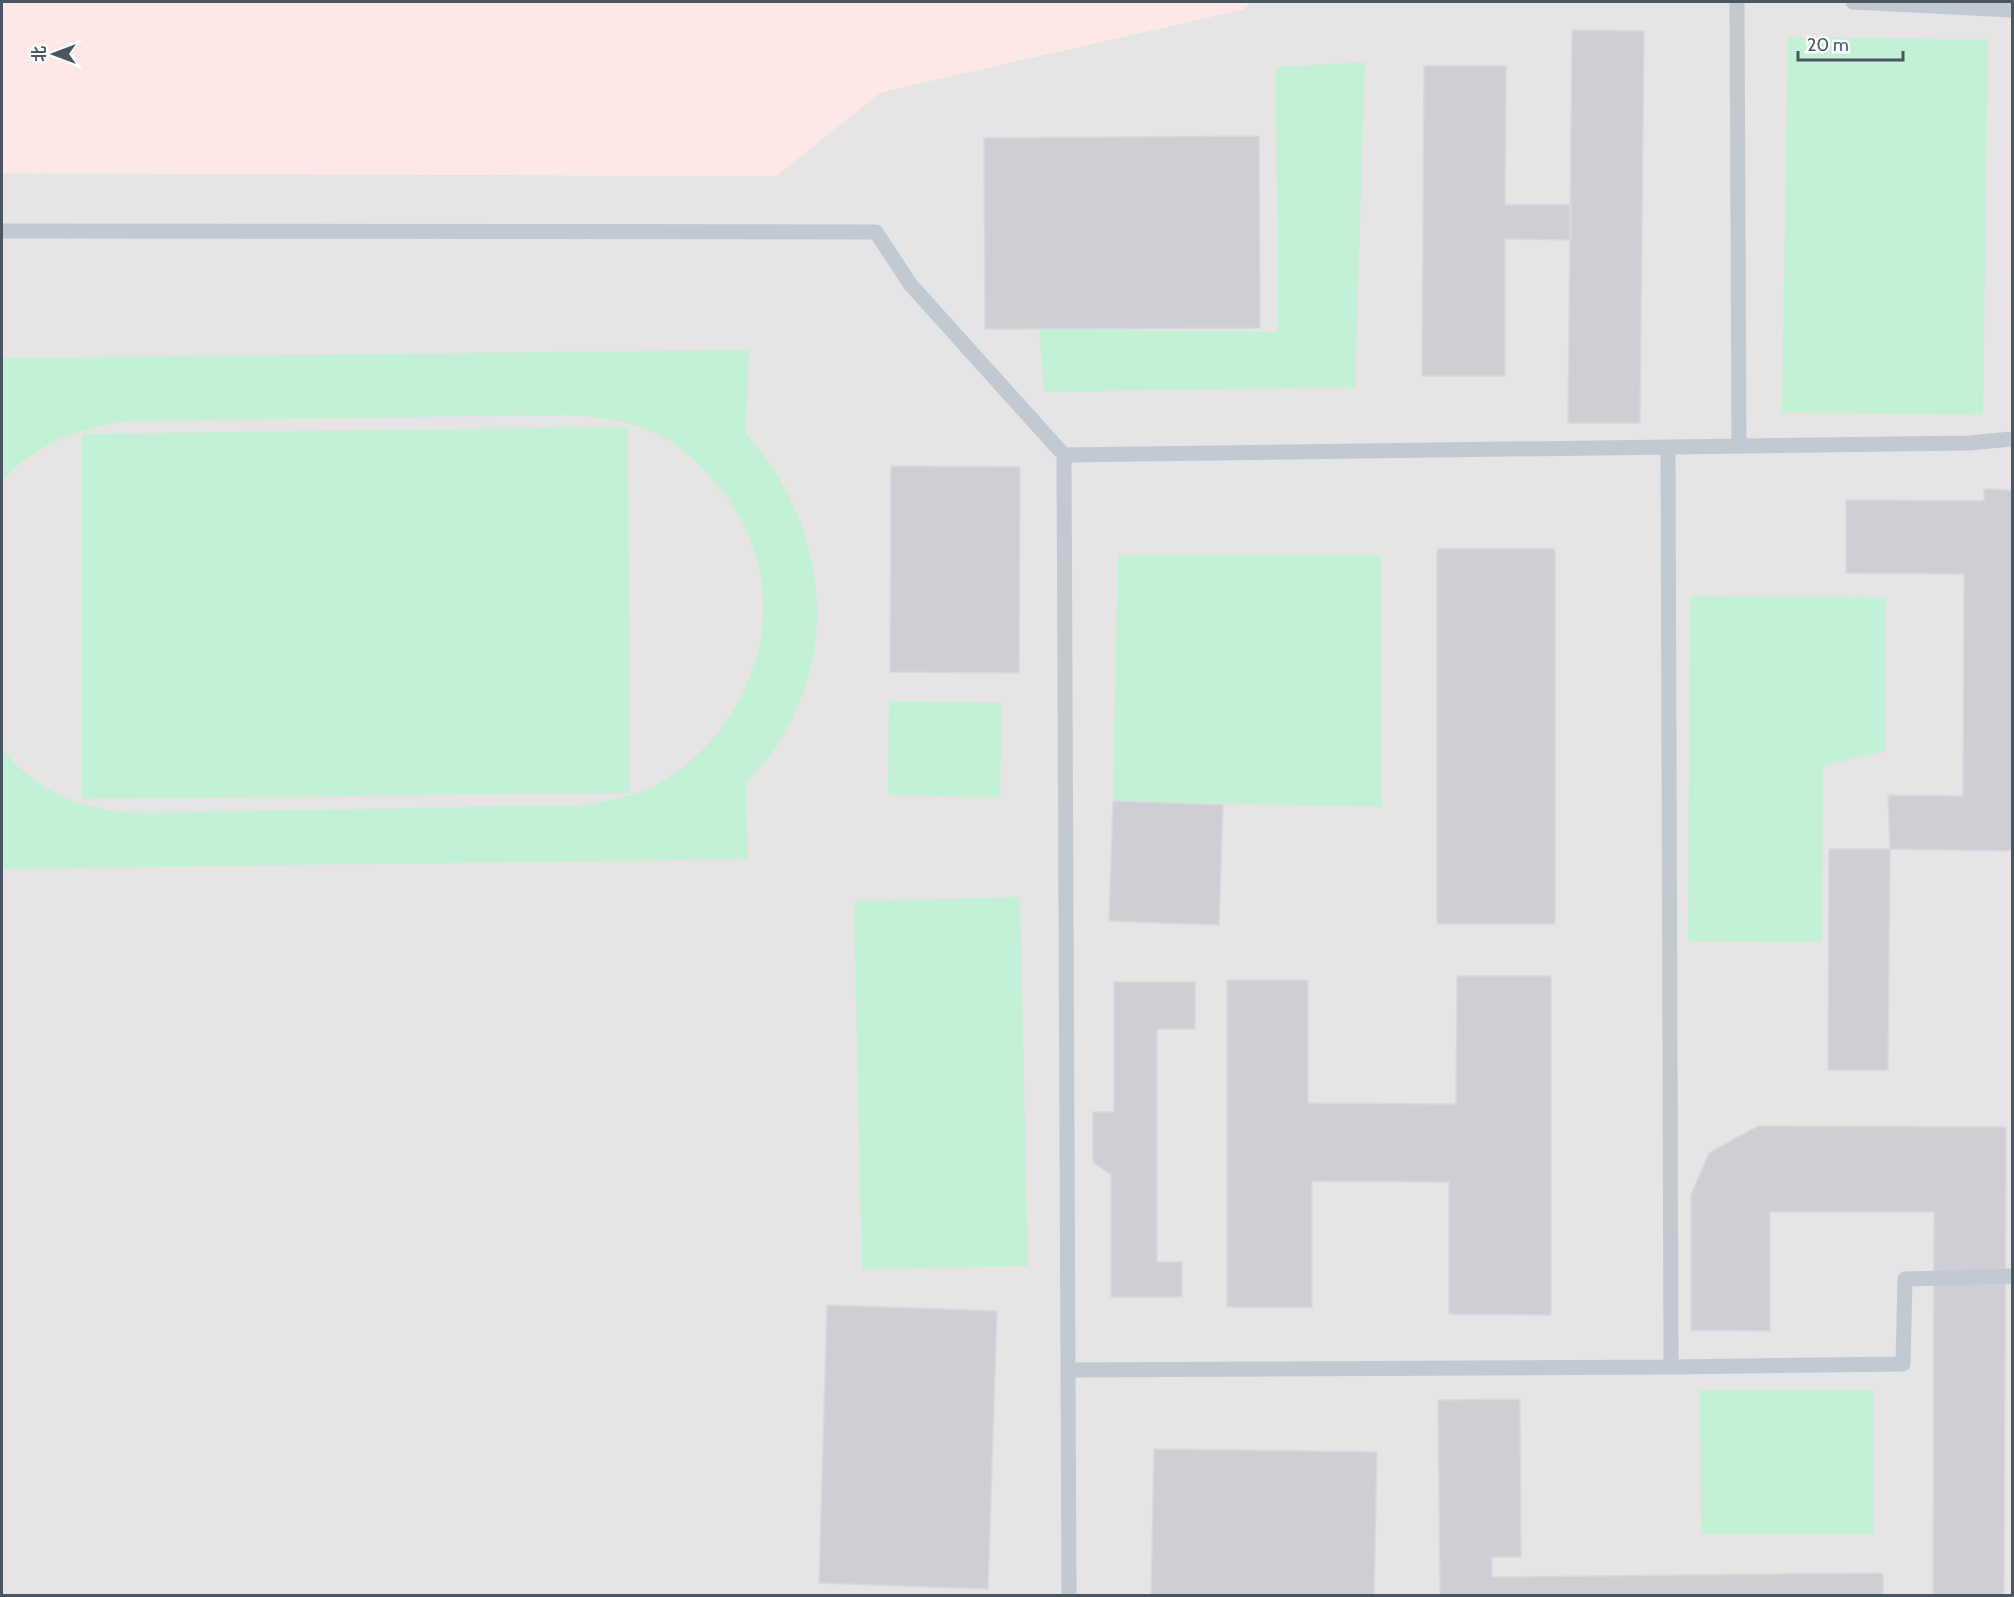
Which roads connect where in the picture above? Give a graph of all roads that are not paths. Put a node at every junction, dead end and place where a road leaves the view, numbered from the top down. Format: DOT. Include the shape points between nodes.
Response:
graph roads {
  1 [pos="1737,2"];
  2 [pos="1853,2"];
  3 [pos="2013,10"];
  4 [pos="2,231"];
  5 [pos="2013,439"];
  6 [pos="1739,446"];
  7 [pos="1668,447"];
  8 [pos="1064,455"];
  9 [pos="2013,1276"];
  10 [pos="1671,1367"];
  11 [pos="1068,1370"];
  12 [pos="1069,1596"];
  1 -- 6 [label="lane"];
  2 -- 3 [label="lane"];
  4 -- 8 [label="lane" via="876,232 910,284"];
  5 -- 6 [label="lane"];
  6 -- 7 [label="lane"];
  7 -- 8 [label="lane"];
  7 -- 10 [label="lane"];
  8 -- 11 [label="lane"];
  9 -- 10 [label="lane" via="1905,1279 1903,1364"];
  10 -- 11 [label="lane"];
  11 -- 12 [label="lane"];
}
